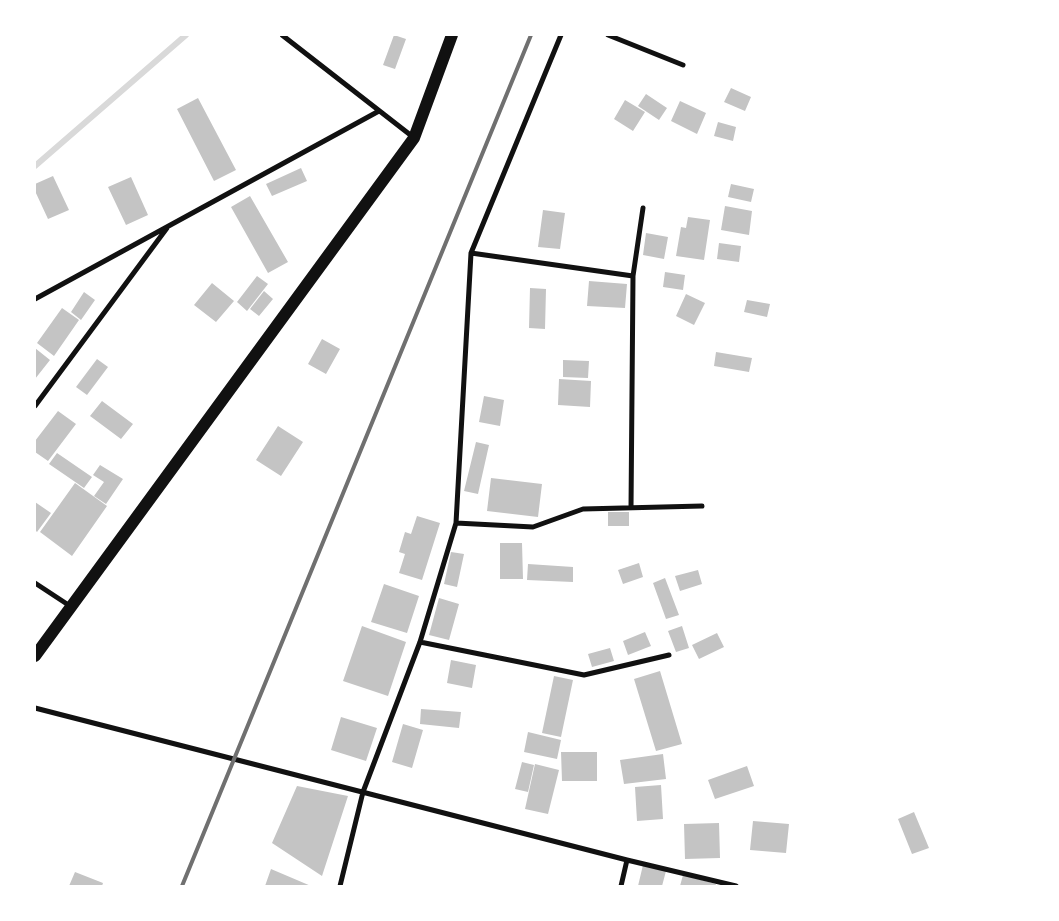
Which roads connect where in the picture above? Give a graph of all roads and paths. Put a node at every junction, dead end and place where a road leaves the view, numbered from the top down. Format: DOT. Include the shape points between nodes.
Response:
graph roads {
  1 [pos="282,35"];
  2 [pos="452,35"];
  3 [pos="562,35"];
  4 [pos="608,35"];
  5 [pos="683,65"];
  6 [pos="379,111"];
  7 [pos="414,138"];
  8 [pos="643,208"];
  9 [pos="168,226"];
  10 [pos="471,253"];
  11 [pos="633,276"];
  12 [pos="35,299"];
  13 [pos="35,406"];
  14 [pos="702,506"];
  15 [pos="632,508"];
  16 [pos="456,523"];
  17 [pos="35,583"];
  18 [pos="71,607"];
  19 [pos="420,642"];
  20 [pos="669,655"];
  21 [pos="35,656"];
  22 [pos="35,708"];
  23 [pos="364,792"];
  24 [pos="627,860"];
  25 [pos="340,886"];
  26 [pos="621,886"];
  27 [pos="736,886"];
  1 -- 6 [label="street"];
  2 -- 7 [label="main road"];
  3 -- 10 [label="street"];
  4 -- 5 [label="street"];
  6 -- 7 [label="street"];
  6 -- 9 [label="street"];
  7 -- 18 [label="main road"];
  8 -- 11 [label="street"];
  9 -- 12 [label="street"];
  9 -- 13 [label="street"];
  10 -- 11 [label="street"];
  10 -- 16 [label="street"];
  11 -- 15 [label="street"];
  14 -- 15 [label="street"];
  15 -- 16 [label="street" via="582,509 533,527"];
  16 -- 19 [label="street"];
  17 -- 18 [label="street"];
  18 -- 21 [label="main road"];
  19 -- 20 [label="street" via="584,675"];
  19 -- 23 [label="street"];
  22 -- 23 [label="street"];
  23 -- 24 [label="street"];
  23 -- 25 [label="street"];
  24 -- 26 [label="street"];
  24 -- 27 [label="street"];
}
